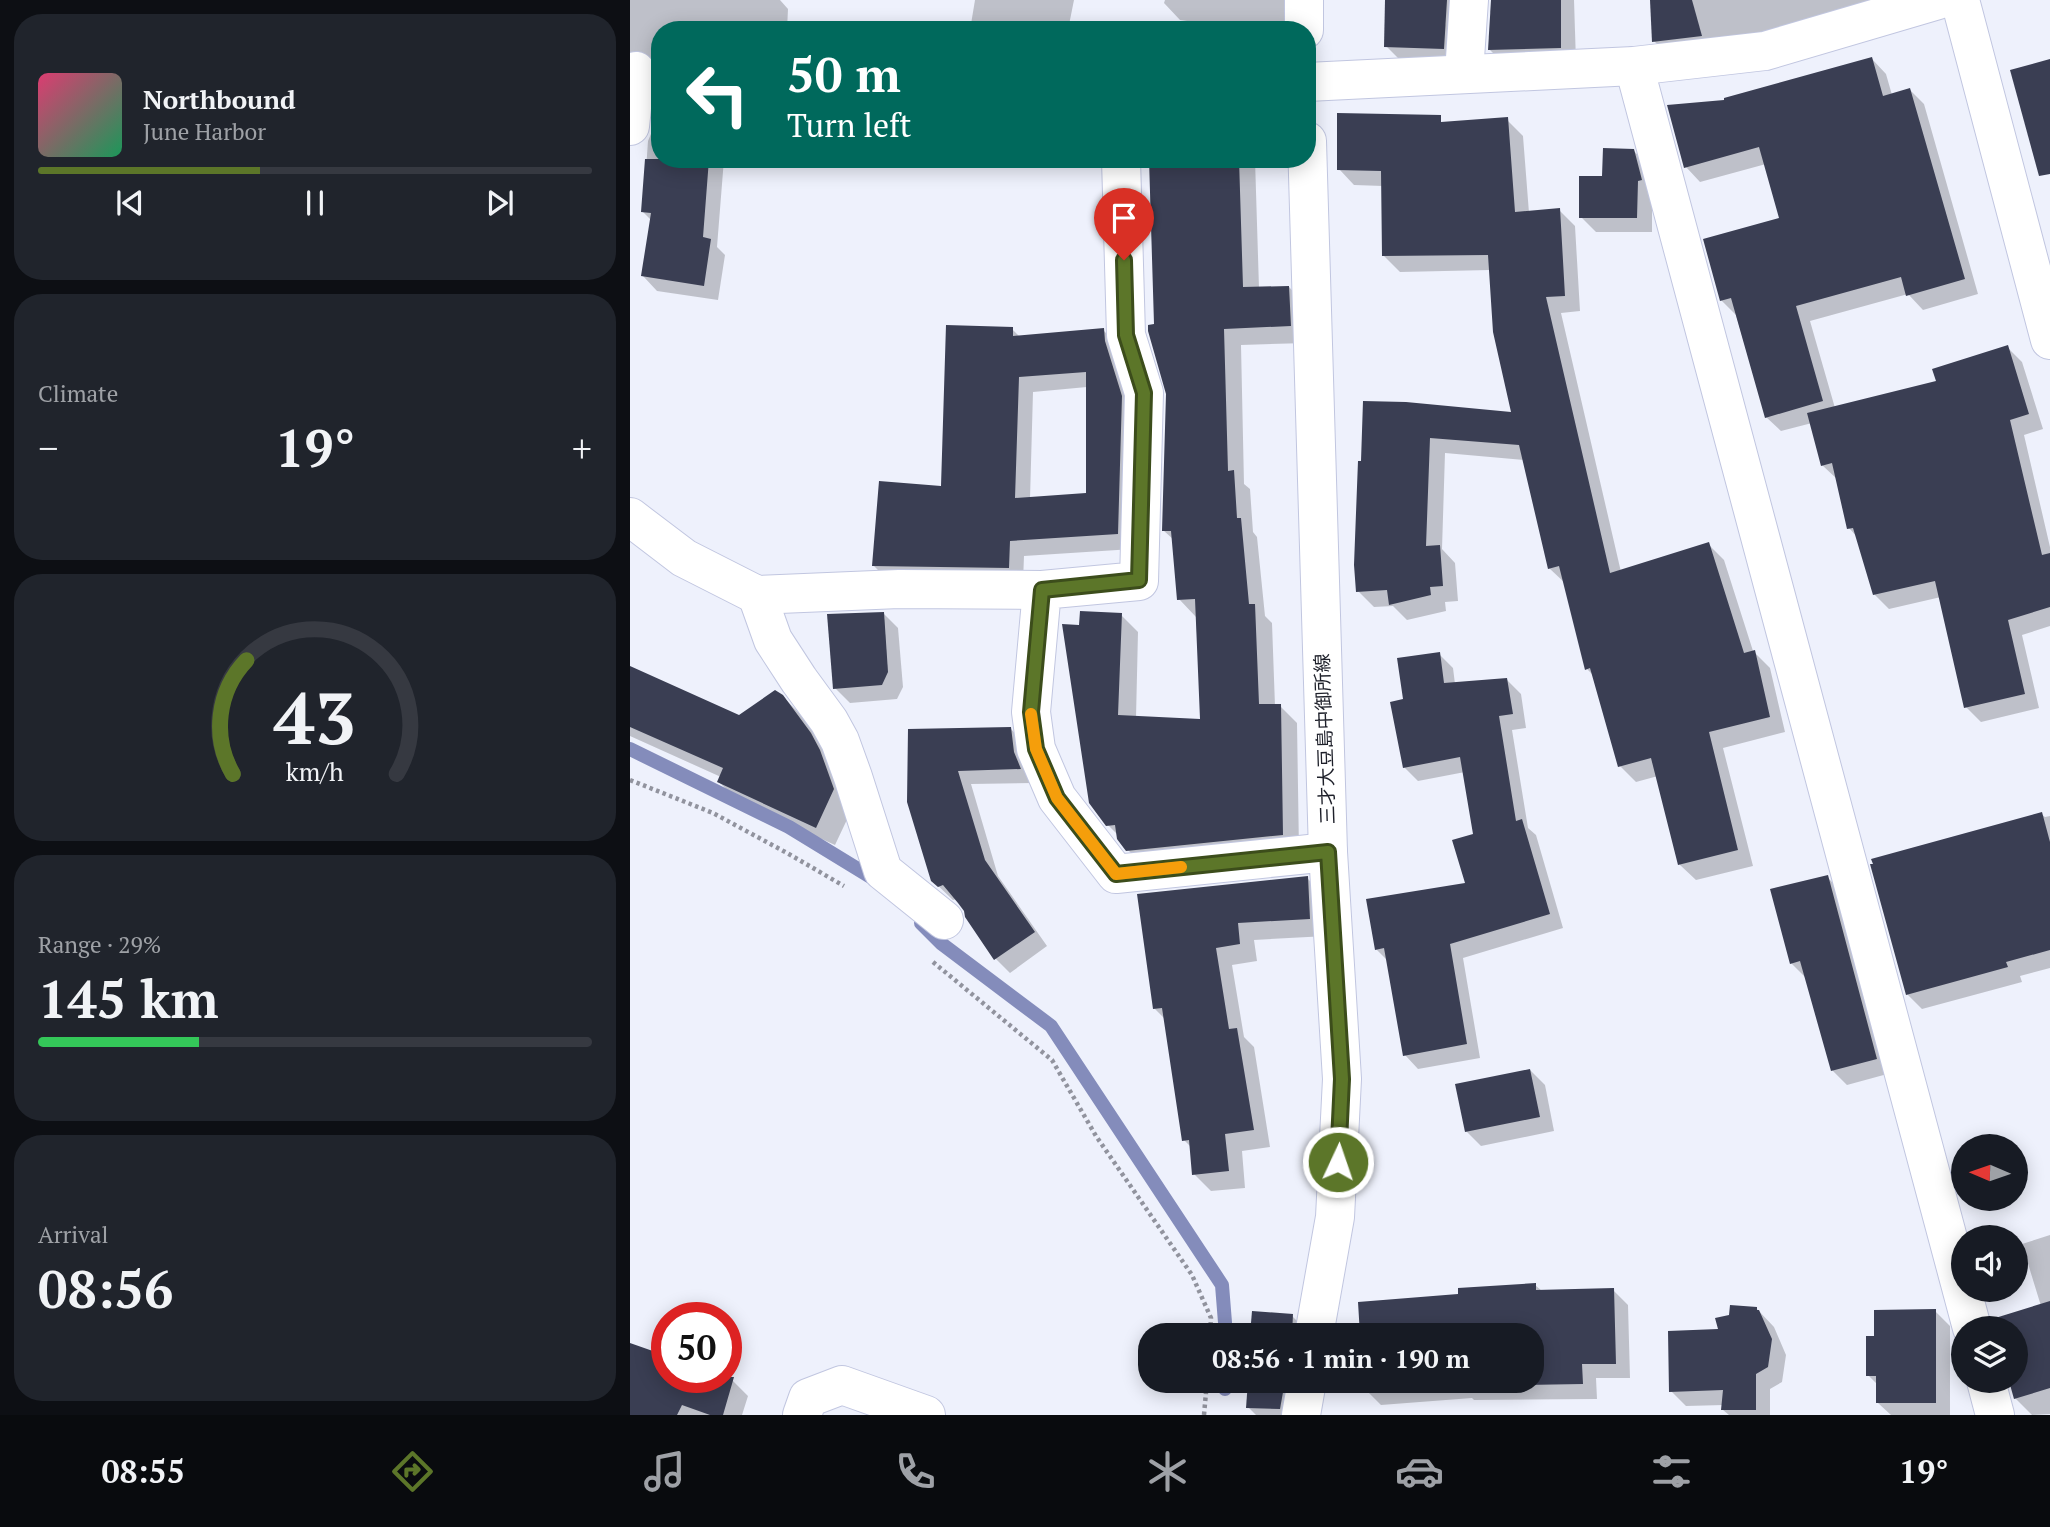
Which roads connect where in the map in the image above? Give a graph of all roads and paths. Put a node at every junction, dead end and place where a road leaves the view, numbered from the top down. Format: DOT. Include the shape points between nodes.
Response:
graph roads {
  1 [pos="1304,0"];
  2 [pos="1469,0"];
  3 [pos="1938,0"];
  4 [pos="1960,0"];
  5 [pos="1304,21"];
  6 [pos="1634,66"];
  7 [pos="642,72"];
  8 [pos="1464,73"];
  9 [pos="1316,81"];
  10 [pos="630,126"];
  11 [pos="1121,168"];
  12 [pos="1308,168"];
  13 [pos="2043,292"];
  14 [pos="2050,340"];
  15 [pos="630,517"];
  16 [pos="1042,590"];
  17 [pos="757,595"];
  18 [pos="630,779"];
  19 [pos="1328,852"];
  20 [pos="854,894"];
  21 [pos="944,920"];
  22 [pos="926,956"];
  23 [pos="1969,1316"];
  24 [pos="1211,1323"];
  25 [pos="1316,1323"];
  26 [pos="1206,1393"];
  27 [pos="1305,1393"];
  28 [pos="1989,1393"];
  29 [pos="802,1415"];
  30 [pos="926,1415"];
  31 [pos="1205,1415"];
  32 [pos="1301,1415"];
  33 [pos="1995,1415"];
  1 -- 5 [label="street"];
  2 -- 8 [label="street"];
  3 -- 6 [label="street" via="1765,51"];
  4 -- 13 [label="street"];
  6 -- 8 [label="street"];
  6 -- 23 [label="street"];
  7 -- 10 [label="street"];
  8 -- 9 [label="street"];
  11 -- 16 [label="street" via="1126,335 1144,393 1139,580"];
  12 -- 19 [label="street, 三才大豆島中御所線"];
  13 -- 14 [label="street"];
  15 -- 17 [label="street" via="684,558"];
  16 -- 17 [label="street" via="899,589"];
  16 -- 19 [label="street" via="1031,712 1036,749 1057,798 1116,874"];
  17 -- 21 [label="street" via="773,639 840,741 883,871"];
  18 -- 20 [label="path" via="713,813"];
  19 -- 25 [label="street, 三才大豆島中御所線" via="1342,1079 1335,1217"];
  22 -- 24 [label="path" via="1052,1060 1096,1136 1192,1275"];
  26 -- 31 [label="path"];
  27 -- 32 [label="street"];
  28 -- 33 [label="street"];
  29 -- 30 [label="street" via="808,1398 842,1385"];
}
